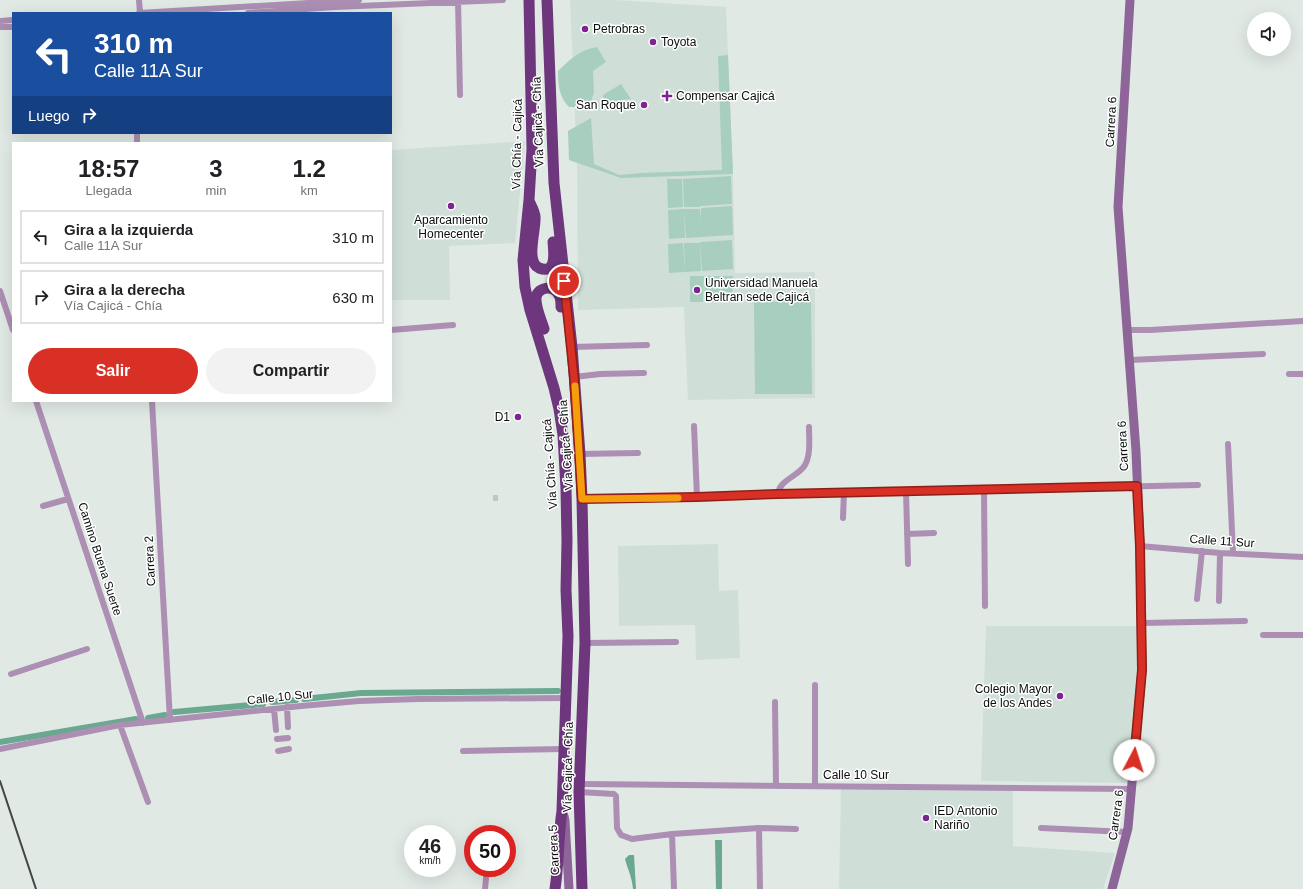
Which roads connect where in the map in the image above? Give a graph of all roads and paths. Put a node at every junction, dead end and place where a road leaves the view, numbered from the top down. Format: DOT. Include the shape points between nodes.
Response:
graph roads {
  1 [pos="139,0"];
  2 [pos="359,0"];
  3 [pos="503,0"];
  4 [pos="529,0"];
  5 [pos="547,0"];
  6 [pos="1130,0"];
  7 [pos="458,1"];
  8 [pos="378,3"];
  9 [pos="335,4"];
  10 [pos="268,8"];
  11 [pos="139,12"];
  12 [pos="165,12"];
  13 [pos="252,12"];
  14 [pos="12,20"];
  15 [pos="0,21"];
  16 [pos="12,27"];
  17 [pos="0,28"];
  18 [pos="460,95"];
  19 [pos="551,133"];
  20 [pos="529,200"];
  21 [pos="0,291"];
  22 [pos="1303,321"];
  23 [pos="453,325"];
  24 [pos="12,327"];
  25 [pos="392,330"];
  26 [pos="1127,330"];
  27 [pos="571,343"];
  28 [pos="647,345"];
  29 [pos="1263,354"];
  30 [pos="1130,360"];
  31 [pos="547,365"];
  32 [pos="644,373"];
  33 [pos="1288,374"];
  34 [pos="1303,374"];
  35 [pos="574,377"];
  36 [pos="36,402"];
  37 [pos="152,402"];
  38 [pos="694,426"];
  39 [pos="809,427"];
  40 [pos="1228,444"];
  41 [pos="638,452"];
  42 [pos="580,454"];
  43 [pos="1198,485"];
  44 [pos="1137,486"];
  45 [pos="984,490"];
  46 [pos="906,491"];
  47 [pos="844,492"];
  48 [pos="778,494"];
  49 [pos="697,497"];
  50 [pos="68,499"];
  51 [pos="582,499"];
  52 [pos="43,506"];
  53 [pos="843,518"];
  54 [pos="934,533"];
  55 [pos="907,534"];
  56 [pos="1140,546"];
  57 [pos="1202,551"];
  58 [pos="1220,553"];
  59 [pos="1233,553"];
  60 [pos="1303,557"];
  61 [pos="908,564"];
  62 [pos="1197,599"];
  63 [pos="1219,601"];
  64 [pos="985,606"];
  65 [pos="1245,621"];
  66 [pos="1142,623"];
  67 [pos="1263,635"];
  68 [pos="1303,635"];
  69 [pos="676,642"];
  70 [pos="585,643"];
  71 [pos="87,649"];
  72 [pos="11,674"];
  73 [pos="815,685"];
  74 [pos="565,698"];
  75 [pos="775,702"];
  76 [pos="287,707"];
  77 [pos="274,709"];
  78 [pos="170,720"];
  79 [pos="143,723"];
  80 [pos="120,725"];
  81 [pos="288,738"];
  82 [pos="277,739"];
  83 [pos="0,749"];
  84 [pos="289,749"];
  85 [pos="564,750"];
  86 [pos="278,751"];
  87 [pos="463,752"];
  88 [pos="776,786"];
  89 [pos="815,786"];
  90 [pos="579,788"];
  91 [pos="1132,789"];
  92 [pos="148,802"];
  93 [pos="562,810"];
  94 [pos="759,828"];
  95 [pos="1041,828"];
  96 [pos="796,829"];
  97 [pos="1127,832"];
  98 [pos="672,834"];
  99 [pos="486,877"];
  100 [pos="485,889"];
  101 [pos="555,889"];
  102 [pos="568,889"];
  103 [pos="582,889"];
  104 [pos="674,889"];
  105 [pos="760,889"];
  106 [pos="1112,889"];
  1 -- 11 [label="street"];
  2 -- 9 [label="street"];
  3 -- 7 [label="street"];
  4 -- 20 [label="highway, Vía Chía - Cajicá" via="532,150"];
  5 -- 19 [label="highway, Vía Cajicá - Chía"];
  6 -- 26 [label="main road, Carrera 6" via="1118,207"];
  7 -- 8 [label="street"];
  7 -- 18 [label="street"];
  8 -- 9 [label="street"];
  9 -- 10 [label="street"];
  10 -- 12 [label="street"];
  10 -- 13 [label="street"];
  14 -- 15 [label="street"];
  16 -- 17 [label="street"];
  19 -- 20 [label="highway" via="545,144 554,261 546,268 535,266 532,261 535,217"];
  19 -- 27 [label="highway, Vía Cajicá - Chía"];
  20 -- 31 [label="highway, Vía Chía - Cajicá" via="524,260 525,287"];
  21 -- 24 [label="street"];
  22 -- 26 [label="street"];
  23 -- 25 [label="street"];
  26 -- 30 [label="main road, Carrera 6"];
  27 -- 28 [label="street"];
  27 -- 31 [label="highway" via="565,332 558,294 550,288 545,288 536,296 536,304 550,350"];
  27 -- 35 [label="highway, Vía Cajicá - Chía"];
  29 -- 30 [label="street"];
  30 -- 44 [label="main road, Carrera 6"];
  31 -- 74 [label="highway, Vía Chía - Cajicá" via="563,435 568,636"];
  32 -- 35 [label="street"];
  33 -- 34 [label="street"];
  35 -- 42 [label="highway, Vía Cajicá - Chía"];
  36 -- 50 [label="street, Camino Buena Suerte"];
  37 -- 78 [label="street, Carrera 2"];
  38 -- 49 [label="street"];
  39 -- 48 [label="street" via="809,446 805,464 780,486"];
  40 -- 59 [label="street"];
  41 -- 42 [label="street"];
  42 -- 51 [label="highway, Vía Cajicá - Chía"];
  43 -- 44 [label="street"];
  44 -- 45 [label="street"];
  44 -- 56 [label="main road, Carrera 6"];
  45 -- 46 [label="street"];
  45 -- 64 [label="street"];
  46 -- 47 [label="street"];
  46 -- 55 [label="street"];
  47 -- 48 [label="street"];
  47 -- 53 [label="street"];
  48 -- 49 [label="street"];
  49 -- 51 [label="street"];
  50 -- 52 [label="street"];
  50 -- 79 [label="street, Camino Buena Suerte"];
  51 -- 70 [label="highway, Vía Cajicá - Chía"];
  54 -- 55 [label="street"];
  55 -- 61 [label="street"];
  56 -- 57 [label="street, Calle 11 Sur"];
  56 -- 66 [label="main road, Carrera 6"];
  57 -- 58 [label="street, Calle 11 Sur"];
  57 -- 62 [label="street"];
  58 -- 59 [label="street, Calle 11 Sur"];
  58 -- 63 [label="street"];
  59 -- 60 [label="street, Calle 11 Sur"];
  65 -- 66 [label="street"];
  66 -- 91 [label="main road, Carrera 6" via="1142,670"];
  67 -- 68 [label="street"];
  69 -- 70 [label="street"];
  70 -- 90 [label="highway, Vía Cajicá - Chía"];
  71 -- 72 [label="street"];
  73 -- 89 [label="street"];
  74 -- 76 [label="street, Calle 10 Sur" via="447,698"];
  74 -- 85 [label="highway, Vía Chía - Cajicá"];
  75 -- 88 [label="street"];
  76 -- 77 [label="street, Calle 10 Sur"];
  76 -- 77 [label="street" via="288,724 276,727"];
  77 -- 78 [label="street, Calle 10 Sur"];
  78 -- 79 [label="street, Calle 10 Sur"];
  79 -- 80 [label="street, Calle 10 Sur"];
  80 -- 83 [label="street, Calle 10 Sur"];
  80 -- 92 [label="street"];
  81 -- 82 [label="street"];
  84 -- 86 [label="street"];
  85 -- 87 [label="street"];
  85 -- 93 [label="highway, Vía Chía - Cajicá"];
  88 -- 89 [label="street, Calle 10 Sur"];
  88 -- 90 [label="street, Calle 10 Sur"];
  89 -- 91 [label="street, Calle 10 Sur"];
  90 -- 98 [label="street" via="614,794 617,828 621,836 632,839"];
  90 -- 103 [label="highway, Vía Cajicá - Chía"];
  91 -- 97 [label="main road, Carrera 6"];
  93 -- 101 [label="highway, Vía Chía - Cajicá"];
  93 -- 102 [label="main road, Carrera 5" via="565,821"];
  94 -- 96 [label="street"];
  94 -- 98 [label="street"];
  94 -- 105 [label="street"];
  95 -- 97 [label="street"];
  97 -- 106 [label="main road, Carrera 6"];
  98 -- 104 [label="street"];
  99 -- 100 [label="street"];
}
